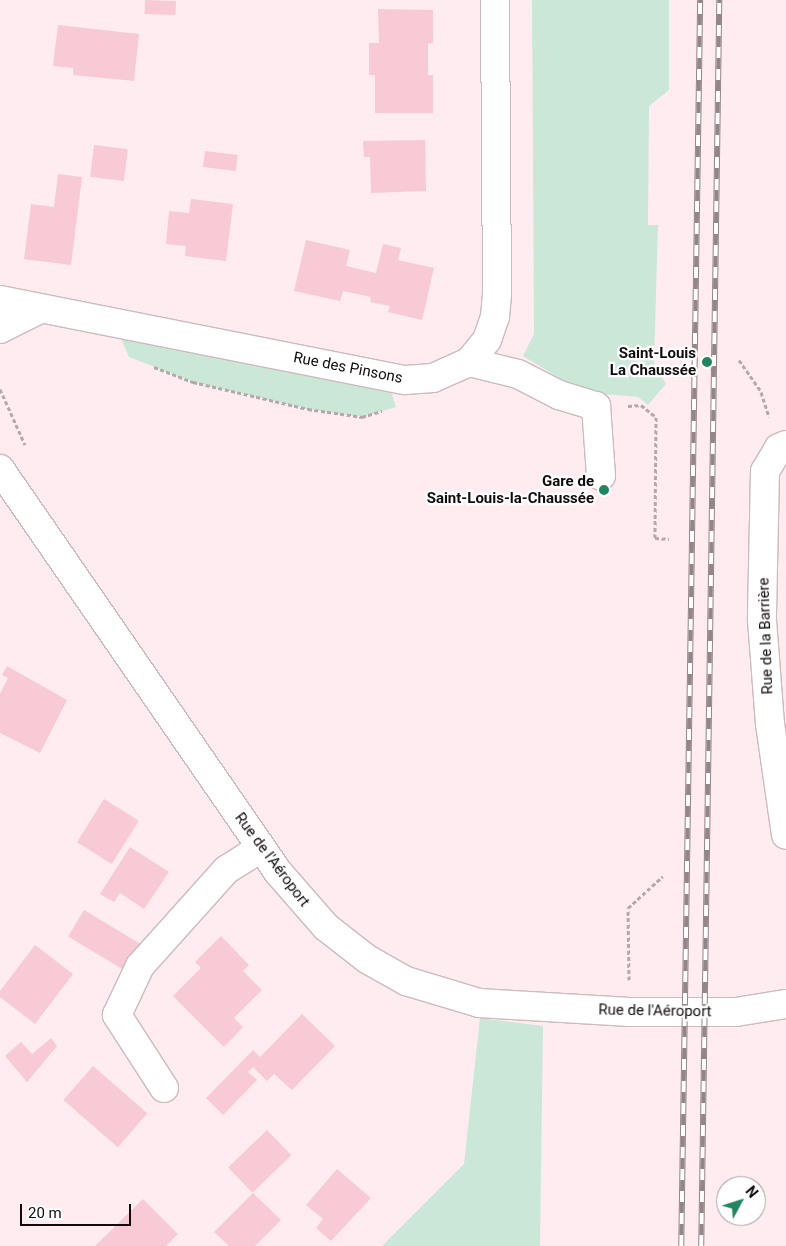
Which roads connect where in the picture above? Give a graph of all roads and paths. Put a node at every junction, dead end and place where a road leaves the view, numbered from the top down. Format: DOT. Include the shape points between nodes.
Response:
graph roads {
  1 [pos="495,0"];
  2 [pos="0,300"];
  3 [pos="38,310"];
  4 [pos="0,328"];
  5 [pos="740,360"];
  6 [pos="469,362"];
  7 [pos="147,364"];
  8 [pos="761,392"];
  9 [pos="596,406"];
  10 [pos="387,409"];
  11 [pos="786,445"];
  12 [pos="0,470"];
  13 [pos="602,476"];
  14 [pos="669,539"];
  15 [pos="786,835"];
  16 [pos="261,848"];
  17 [pos="663,876"];
  18 [pos="628,974"];
  19 [pos="786,1004"];
  20 [pos="164,1088"];
  1 -- 6 [label="street, Rue des Pinsons" via="495,317 487,340"];
  2 -- 3 [label="street, Rue des Pinsons"];
  3 -- 4 [label="street"];
  3 -- 6 [label="street, Rue des Pinsons" via="405,380 433,378"];
  5 -- 8 [label="path"];
  6 -- 9 [label="street" via="518,374 559,395"];
  7 -- 10 [label="path" via="193,382 308,410 362,417"];
  9 -- 13 [label="street"];
  9 -- 14 [label="path" via="642,405 656,418 655,538"];
  11 -- 15 [label="street, Rue de la Barrière" via="779,448 765,471 762,620 770,724"];
  12 -- 16 [label="street, Rue de l'Aéroport"];
  16 -- 19 [label="street, Rue de l'Aéroport" via="298,899 326,927 366,958 438,993 479,1003 630,1012 736,1012"];
  16 -- 20 [label="street" via="226,870 140,966 117,1015"];
  17 -- 18 [label="path" via="628,908"];
}
